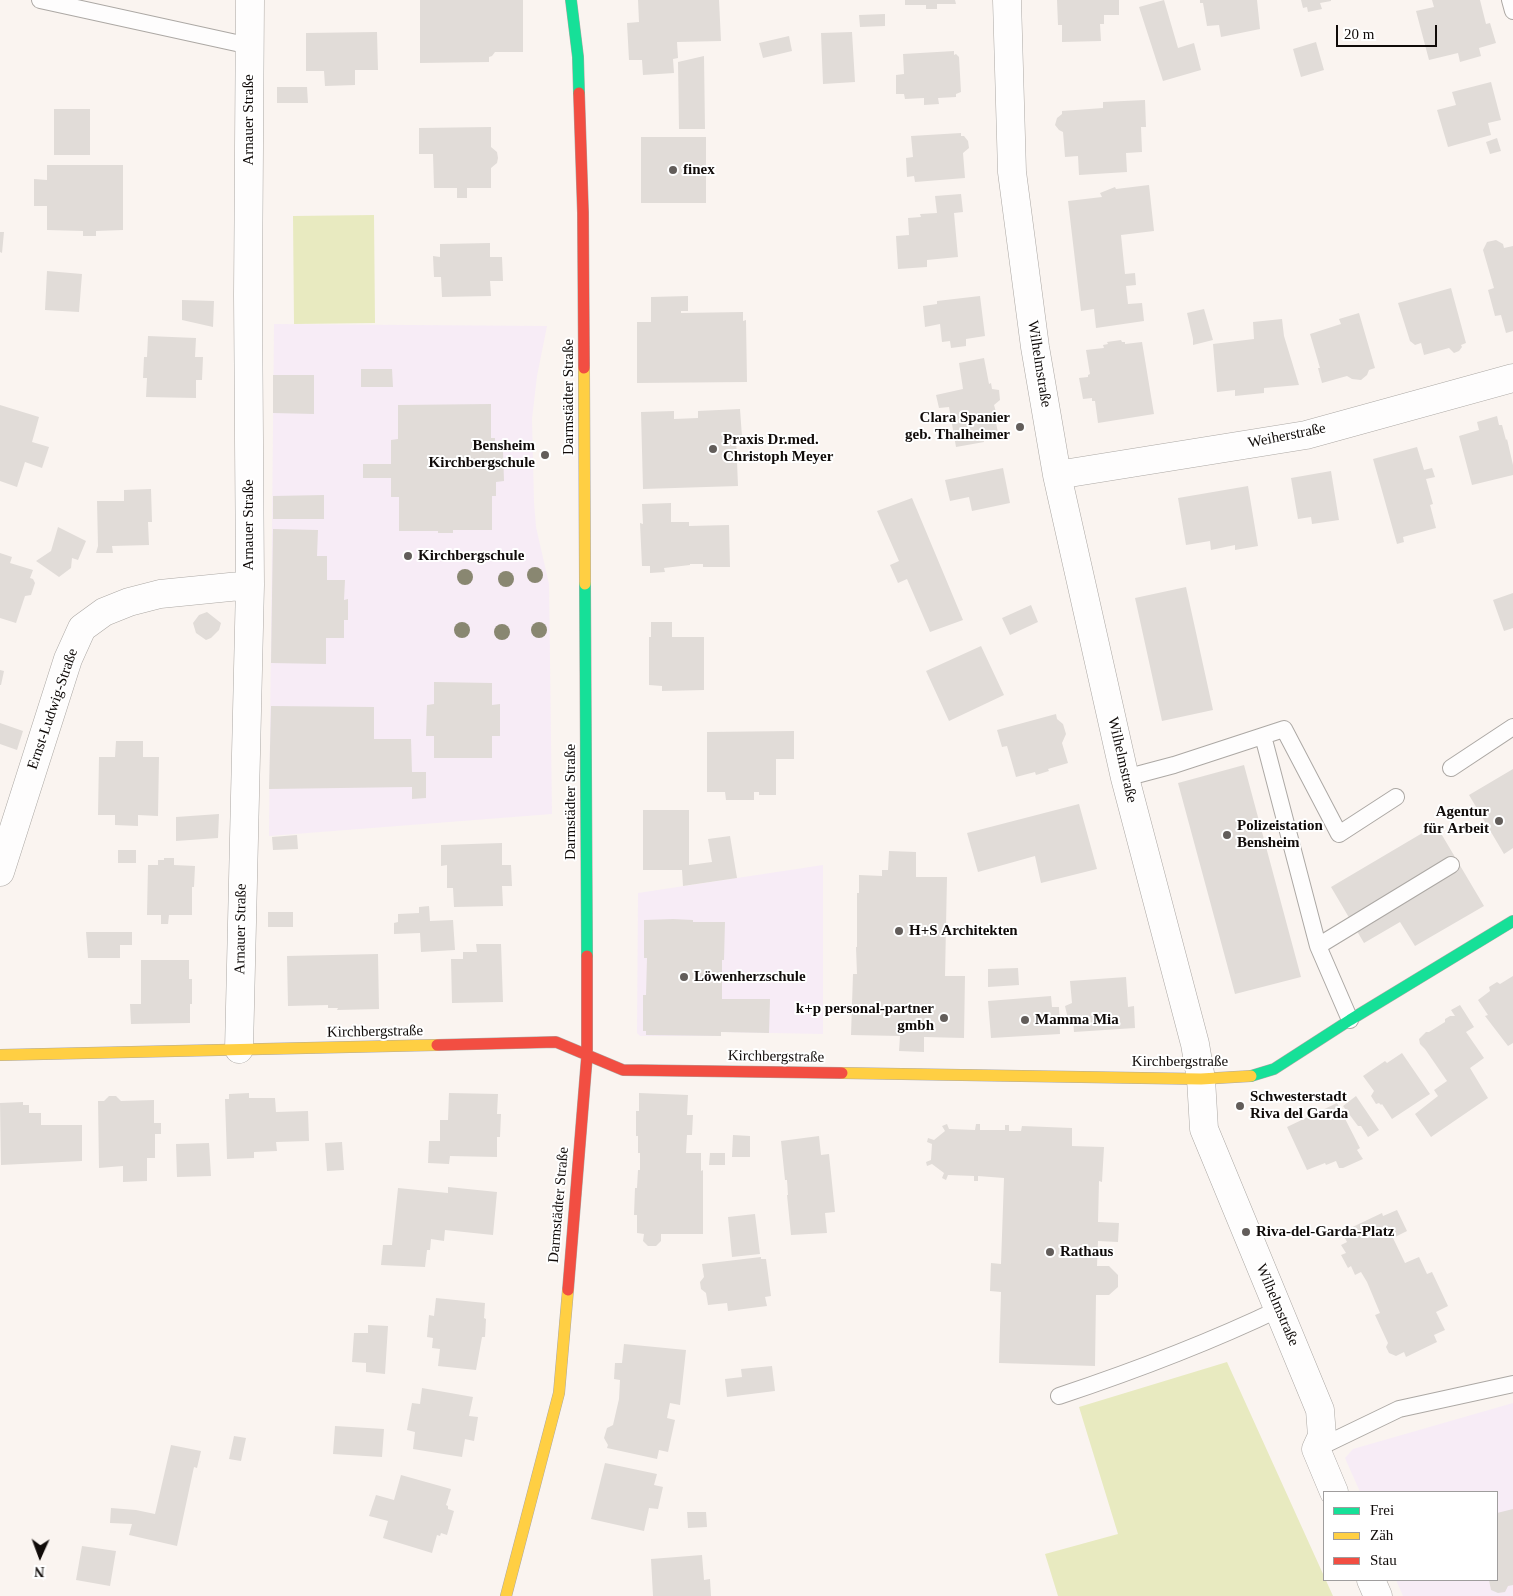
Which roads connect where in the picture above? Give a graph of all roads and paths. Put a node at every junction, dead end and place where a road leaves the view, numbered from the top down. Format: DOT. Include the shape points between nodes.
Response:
graph roads {
  1 [pos="40,0"];
  2 [pos="250,0"];
  3 [pos="571,0"];
  4 [pos="1007,0"];
  5 [pos="1510,0"];
  6 [pos="1513,11"];
  7 [pos="250,46"];
  8 [pos="1513,378"];
  9 [pos="1057,475"];
  10 [pos="250,585"];
  11 [pos="1513,727"];
  12 [pos="1263,736"];
  13 [pos="1451,768"];
  14 [pos="1125,778"];
  15 [pos="1396,797"];
  16 [pos="1451,865"];
  17 [pos="0,872"];
  18 [pos="1513,921"];
  19 [pos="1318,946"];
  20 [pos="1350,1020"];
  21 [pos="239,1049"];
  22 [pos="0,1055"];
  23 [pos="587,1056"];
  24 [pos="1201,1079"];
  25 [pos="1279,1310"];
  26 [pos="1513,1384"];
  27 [pos="1059,1396"];
  28 [pos="1316,1449"];
  29 [pos="1334,1491"];
  30 [pos="1371,1581"];
  31 [pos="506,1596"];
  32 [pos="1378,1596"];
  1 -- 7 [label="lane"];
  2 -- 7 [label="street, Arnauer Straße"];
  3 -- 23 [label="main road, Darmstädter Straße" via="578,57 583,213"];
  4 -- 9 [label="street, Wilhelmstraße" via="1012,172 1035,348"];
  5 -- 6 [label="lane"];
  7 -- 10 [label="street, Arnauer Straße"];
  8 -- 9 [label="street, Weiherstraße" via="1306,435"];
  9 -- 14 [label="street, Wilhelmstraße"];
  10 -- 17 [label="street, Ernst-Ludwig-Straße" via="160,594 104,612 82,628 68,659"];
  10 -- 21 [label="street, Arnauer Straße"];
  11 -- 13 [label="lane"];
  12 -- 14 [label="lane"];
  12 -- 15 [label="lane" via="1284,729 1339,834"];
  12 -- 19 [label="lane"];
  14 -- 24 [label="street, Wilhelmstraße" via="1195,1044"];
  16 -- 19 [label="lane"];
  18 -- 20 [label="main road, Kirchbergstraße"];
  19 -- 20 [label="lane"];
  20 -- 24 [label="main road, Kirchbergstraße" via="1274,1069 1247,1077"];
  21 -- 22 [label="main road, Kirchbergstraße"];
  21 -- 23 [label="main road, Kirchbergstraße" via="556,1042"];
  23 -- 24 [label="main road, Kirchbergstraße" via="623,1070"];
  23 -- 31 [label="main road, Darmstädter Straße" via="559,1393"];
  24 -- 25 [label="street, Wilhelmstraße" via="1204,1130"];
  25 -- 27 [label="lane" via="1206,1343"];
  25 -- 28 [label="street, Wilhelmstraße" via="1320,1410 1322,1436"];
  26 -- 28 [label="lane" via="1399,1409"];
  28 -- 29 [label="street"];
  30 -- 32 [label="street"];
}
